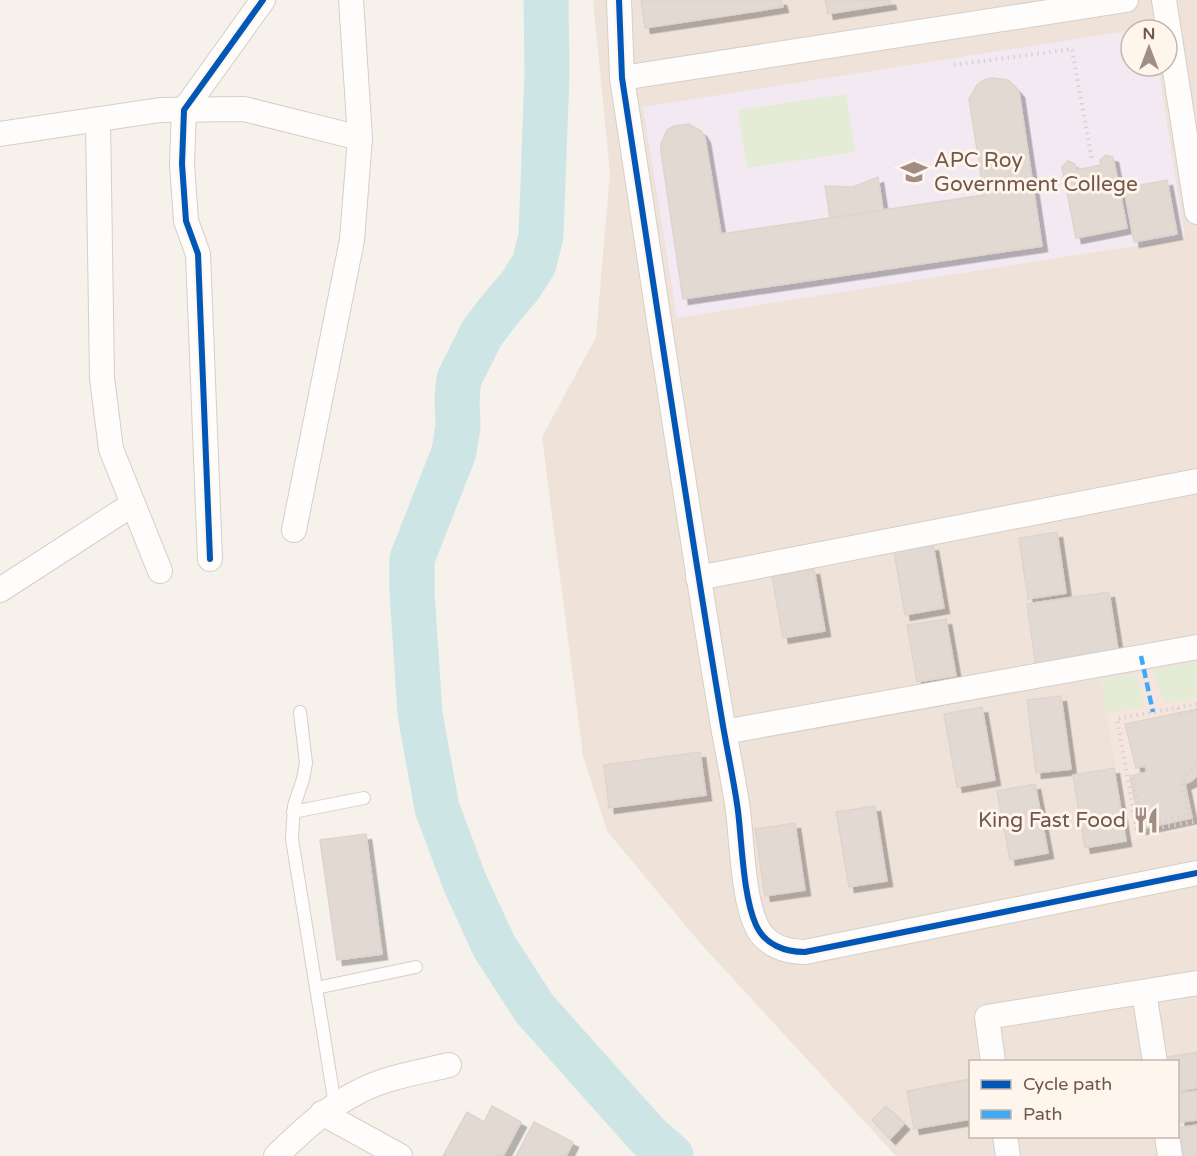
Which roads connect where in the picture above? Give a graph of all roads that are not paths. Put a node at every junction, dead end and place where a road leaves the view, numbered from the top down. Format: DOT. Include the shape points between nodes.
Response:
graph roads {
  1 [pos="263,0"];
  2 [pos="351,0"];
  3 [pos="619,0"];
  4 [pos="1126,0"];
  5 [pos="1164,0"];
  6 [pos="622,78"];
  7 [pos="184,110"];
  8 [pos="98,120"];
  9 [pos="0,134"];
  10 [pos="360,138"];
  11 [pos="1197,212"];
  12 [pos="1197,481"];
  13 [pos="133,504"];
  14 [pos="294,530"];
  15 [pos="210,560"];
  16 [pos="160,571"];
  17 [pos="698,578"];
  18 [pos="0,590"];
  19 [pos="1197,647"];
  20 [pos="300,712"];
  21 [pos="724,732"];
  22 [pos="364,798"];
  23 [pos="293,812"];
  24 [pos="1197,873"];
  25 [pos="416,967"];
  26 [pos="1197,983"];
  27 [pos="316,988"];
  28 [pos="1144,992"];
  29 [pos="993,1060"];
  30 [pos="1155,1060"];
  31 [pos="449,1065"];
  32 [pos="329,1109"];
  33 [pos="1005,1138"];
  34 [pos="1167,1138"];
  35 [pos="276,1156"];
  36 [pos="400,1156"];
  37 [pos="1008,1156"];
  38 [pos="1170,1156"];
  1 -- 7 [label="street"];
  2 -- 10 [label="street"];
  3 -- 6 [label="street"];
  4 -- 6 [label="street"];
  5 -- 11 [label="street"];
  6 -- 17 [label="street"];
  7 -- 8 [label="street"];
  7 -- 10 [label="street" via="244,109"];
  7 -- 15 [label="street" via="186,221 198,254"];
  8 -- 9 [label="street"];
  8 -- 13 [label="street" via="102,378 111,449"];
  10 -- 14 [label="street" via="352,240"];
  12 -- 17 [label="street"];
  13 -- 16 [label="street"];
  13 -- 18 [label="street"];
  17 -- 21 [label="street"];
  19 -- 21 [label="street"];
  20 -- 23 [label="lane" via="306,763"];
  21 -- 24 [label="street" via="756,926 764,937 790,952"];
  22 -- 23 [label="lane"];
  23 -- 27 [label="lane" via="292,839"];
  25 -- 27 [label="lane"];
  26 -- 28 [label="street"];
  27 -- 32 [label="lane"];
  28 -- 29 [label="street" via="987,1017"];
  28 -- 30 [label="street"];
  31 -- 32 [label="street" via="361,1090"];
  32 -- 35 [label="street"];
  32 -- 36 [label="street"];
  33 -- 37 [label="street"];
  34 -- 38 [label="street"];
}
